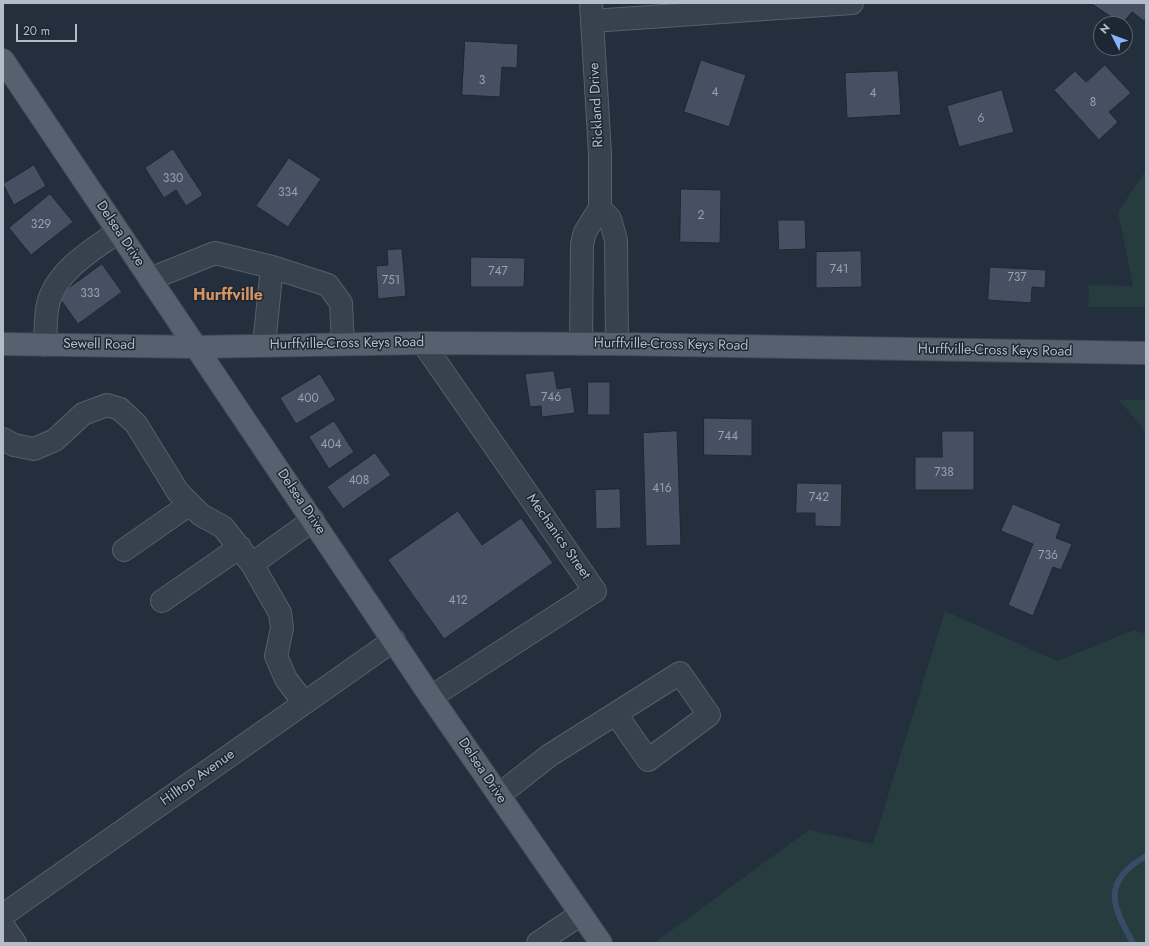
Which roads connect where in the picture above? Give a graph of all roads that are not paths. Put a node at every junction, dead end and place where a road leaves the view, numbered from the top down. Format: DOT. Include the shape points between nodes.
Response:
graph roads {
  1 [pos="852,3"];
  2 [pos="592,12"];
  3 [pos="3,60"];
  4 [pos="600,208"];
  5 [pos="118,232"];
  6 [pos="272,267"];
  7 [pos="150,280"];
  8 [pos="423,343"];
  9 [pos="3,344"];
  10 [pos="343,344"];
  11 [pos="581,344"];
  12 [pos="617,344"];
  13 [pos="45,345"];
  14 [pos="264,345"];
  15 [pos="196,347"];
  16 [pos="1146,353"];
  17 [pos="3,439"];
  18 [pos="190,504"];
  19 [pos="313,520"];
  20 [pos="124,550"];
  21 [pos="246,556"];
  22 [pos="162,601"];
  23 [pos="394,640"];
  24 [pos="431,697"];
  25 [pos="304,703"];
  26 [pos="616,714"];
  27 [pos="499,795"];
  28 [pos="581,914"];
  29 [pos="3,915"];
  30 [pos="3,926"];
  31 [pos="15,943"];
  32 [pos="538,943"];
  33 [pos="601,943"];
  1 -- 2 [label="street"];
  2 -- 4 [label="street, Rickland Drive" via="600,154"];
  3 -- 5 [label="main road, Delsea Drive"];
  4 -- 11 [label="street" via="585,232 582,244"];
  4 -- 12 [label="street" via="610,219 616,240"];
  5 -- 7 [label="main road, Delsea Drive"];
  5 -- 13 [label="street" via="82,257 55,287 48,304"];
  6 -- 7 [label="street" via="215,253"];
  6 -- 10 [label="street" via="328,285 341,303"];
  6 -- 14 [label="street"];
  7 -- 15 [label="main road, Delsea Drive"];
  8 -- 10 [label="main road, Hurffville-Cross Keys Road"];
  8 -- 11 [label="main road, Hurffville-Cross Keys Road"];
  8 -- 24 [label="street, Mechanics Street" via="596,591"];
  9 -- 13 [label="main road, Sewell Road"];
  10 -- 14 [label="main road, Hurffville-Cross Keys Road"];
  11 -- 12 [label="main road, Hurffville-Cross Keys Road"];
  12 -- 16 [label="main road, Hurffville-Cross Keys Road"];
  13 -- 15 [label="main road, Sewell Road"];
  14 -- 15 [label="main road, Hurffville-Cross Keys Road"];
  15 -- 19 [label="main road, Delsea Drive"];
  17 -- 18 [label="street" via="14,445 34,449 55,440 83,414 107,405 120,409 136,424 178,492"];
  18 -- 20 [label="street"];
  18 -- 21 [label="street" via="201,515 223,527"];
  19 -- 21 [label="street"];
  19 -- 23 [label="main road, Delsea Drive"];
  21 -- 22 [label="street"];
  21 -- 25 [label="street" via="280,613 282,628 276,656 286,679"];
  23 -- 24 [label="main road, Delsea Drive"];
  23 -- 25 [label="street, Hilltop Avenue"];
  24 -- 27 [label="main road, Delsea Drive"];
  25 -- 29 [label="street, Hilltop Avenue"];
  26 -- 27 [label="street" via="550,755"];
  27 -- 28 [label="main road, Delsea Drive"];
  28 -- 32 [label="street"];
  28 -- 33 [label="main road, Delsea Drive"];
  30 -- 31 [label="street"];
}
